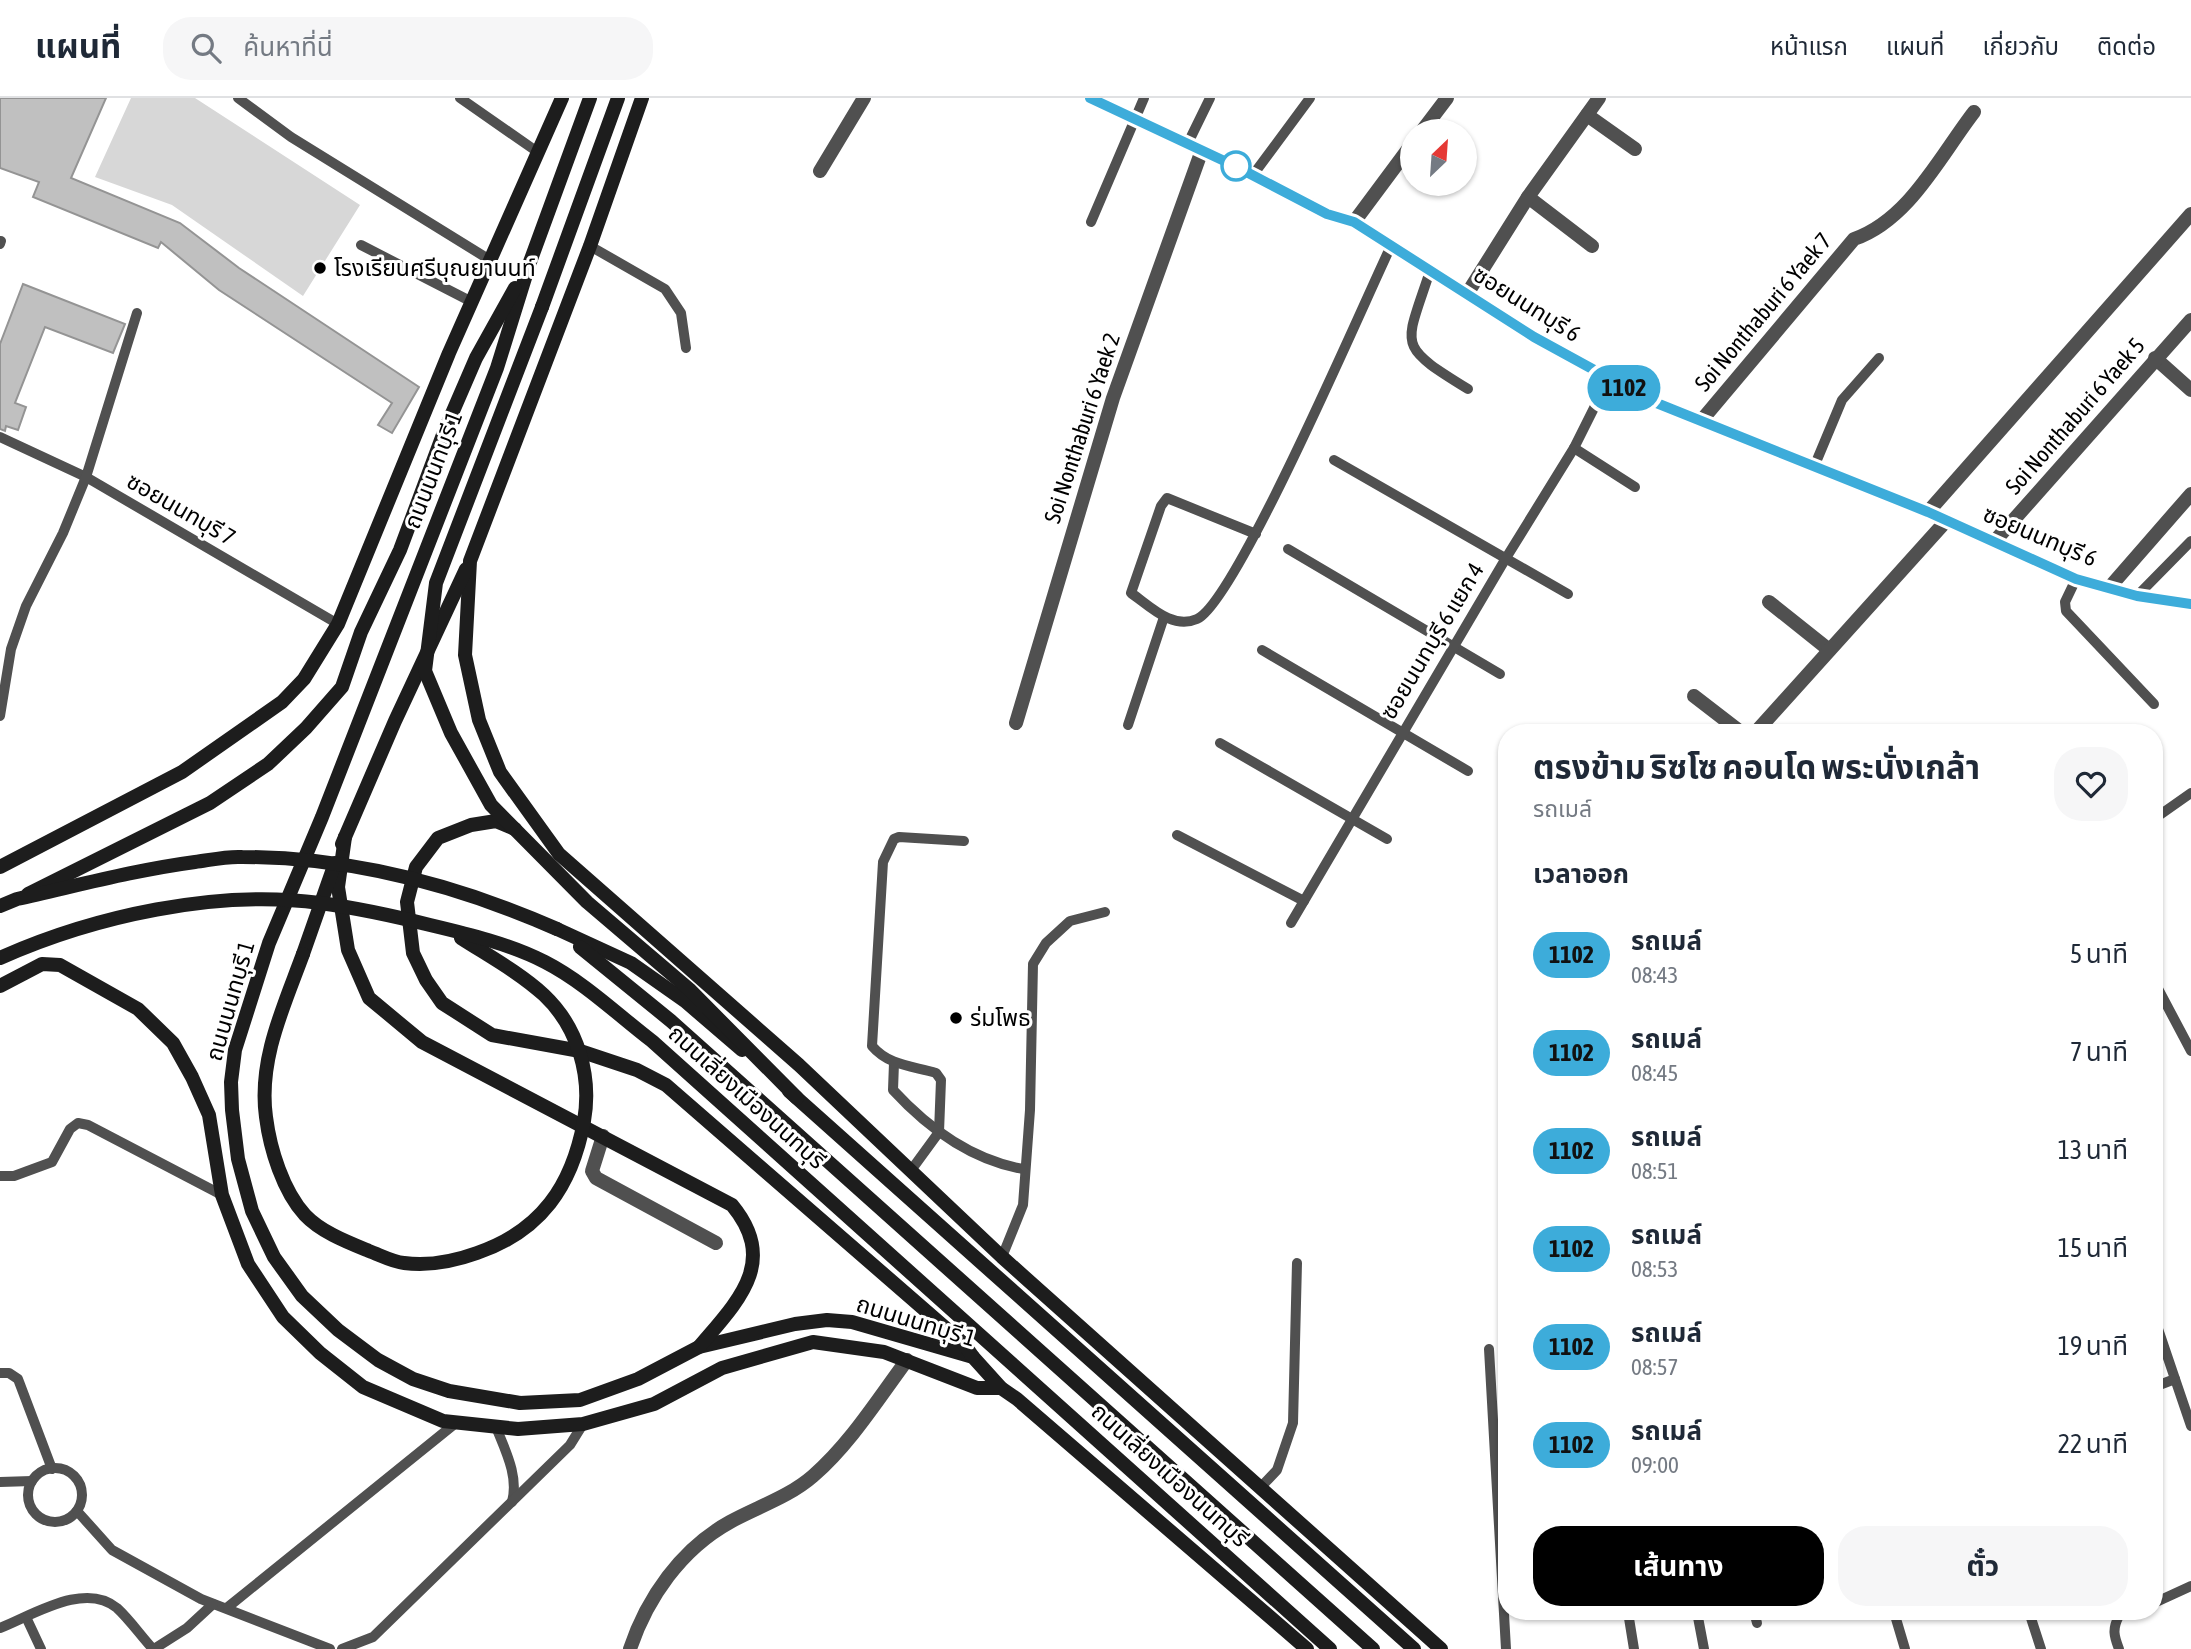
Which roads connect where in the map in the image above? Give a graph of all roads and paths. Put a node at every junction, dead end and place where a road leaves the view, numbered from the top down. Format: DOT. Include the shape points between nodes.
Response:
graph roads {
  1 [pos="238,98"];
  2 [pos="460,98"];
  3 [pos="562,98"];
  4 [pos="590,98"];
  5 [pos="618,98"];
  6 [pos="642,98"];
  7 [pos="864,98"];
  8 [pos="1090,98"];
  9 [pos="1144,98"];
  10 [pos="1210,98"];
  11 [pos="1311,98"];
  12 [pos="1447,98"];
  13 [pos="1599,98"];
  14 [pos="1974,112"];
  15 [pos="1587,115"];
  16 [pos="1134,119"];
  17 [pos="1431,119"];
  18 [pos="1188,143"];
  19 [pos="1635,149"];
  20 [pos="1202,150"];
  21 [pos="539,153"];
  22 [pos="1400,160"];
  23 [pos="820,171"];
  24 [pos="1253,175"];
  25 [pos="1528,197"];
  26 [pos="2191,214"];
  27 [pos="1091,222"];
  28 [pos="1354,222"];
  29 [pos="361,245"];
  30 [pos="590,246"];
  31 [pos="1391,246"];
  32 [pos="1592,246"];
  33 [pos="490,260"];
  34 [pos="530,262"];
  35 [pos="1430,271"];
  36 [pos="1467,294"];
  37 [pos="472,302"];
  38 [pos="137,313"];
  39 [pos="2191,320"];
  40 [pos="686,348"];
  41 [pos="1880,358"];
  42 [pos="2155,358"];
  43 [pos="1608,380"];
  44 [pos="1468,389"];
  45 [pos="2191,390"];
  46 [pos="1700,421"];
  47 [pos="0,438"];
  48 [pos="1574,448"];
  49 [pos="1334,460"];
  50 [pos="1814,467"];
  51 [pos="86,477"];
  52 [pos="1635,486"];
  53 [pos="2191,495"];
  54 [pos="1928,512"];
  55 [pos="1947,520"];
  56 [pos="1256,534"];
  57 [pos="2191,541"];
  58 [pos="1994,542"];
  59 [pos="1288,549"];
  60 [pos="1506,558"];
  61 [pos="470,561"];
  62 [pos="2076,579"];
  63 [pos="2109,589"];
  64 [pos="1568,594"];
  65 [pos="2137,596"];
  66 [pos="1769,602"];
  67 [pos="2191,604"];
  68 [pos="1164,618"];
  69 [pos="338,624"];
  70 [pos="1454,645"];
  71 [pos="6,649"];
  72 [pos="1828,649"];
  73 [pos="1262,650"];
  74 [pos="1500,674"];
  75 [pos="2,696"];
  76 [pos="1694,696"];
  77 [pos="2154,704"];
  78 [pos="0,716"];
  79 [pos="1016,723"];
  80 [pos="1730,724"];
  81 [pos="1763,724"];
  82 [pos="1128,725"];
  83 [pos="1402,732"];
  84 [pos="1220,743"];
  85 [pos="1468,771"];
  86 [pos="2189,799"];
  87 [pos="2163,814"];
  88 [pos="1354,817"];
  89 [pos="1177,835"];
  90 [pos="345,837"];
  91 [pos="1387,839"];
  92 [pos="964,841"];
  93 [pos="559,854"];
  94 [pos="1,864"];
  95 [pos="17,899"];
  96 [pos="1304,901"];
  97 [pos="0,906"];
  98 [pos="1105,912"];
  99 [pos="1292,923"];
  100 [pos="447,929"];
  101 [pos="557,929"];
  102 [pos="0,958"];
  103 [pos="0,986"];
  104 [pos="2163,998"];
  105 [pos="2191,1051"];
  106 [pos="894,1063"];
  107 [pos="797,1098"];
  108 [pos="939,1132"];
  109 [pos="603,1136"];
  110 [pos="1023,1169"];
  111 [pos="912,1170"];
  112 [pos="0,1175"];
  113 [pos="222,1195"];
  114 [pos="716,1242"];
  115 [pos="1002,1256"];
  116 [pos="1297,1263"];
  117 [pos="2163,1344"];
  118 [pos="699,1347"];
  119 [pos="1489,1349"];
  120 [pos="973,1357"];
  121 [pos="907,1360"];
  122 [pos="0,1373"];
  123 [pos="2175,1379"];
  124 [pos="2163,1384"];
  125 [pos="1001,1388"];
  126 [pos="457,1422"];
  127 [pos="583,1424"];
  128 [pos="2191,1426"];
  129 [pos="496,1427"];
  130 [pos="52,1469"];
  131 [pos="32,1481"];
  132 [pos="0,1482"];
  133 [pos="1498,1486"];
  134 [pos="1260,1488"];
  135 [pos="512,1502"];
  136 [pos="77,1511"];
  137 [pos="2191,1586"];
  138 [pos="2163,1599"];
  139 [pos="213,1604"];
  140 [pos="229,1607"];
  141 [pos="26,1618"];
  142 [pos="1505,1620"];
  143 [pos="1629,1620"];
  144 [pos="1699,1620"];
  145 [pos="1896,1620"];
  146 [pos="2032,1620"];
  147 [pos="2117,1620"];
  148 [pos="0,1628"];
  149 [pos="41,1649"];
  150 [pos="153,1649"];
  151 [pos="330,1649"];
  152 [pos="342,1649"];
  153 [pos="630,1649"];
  154 [pos="1307,1649"];
  155 [pos="1330,1649"];
  156 [pos="1373,1649"];
  157 [pos="1414,1649"];
  158 [pos="1441,1649"];
  159 [pos="1506,1649"];
  160 [pos="1634,1649"];
  161 [pos="1704,1649"];
  162 [pos="1905,1649"];
  163 [pos="2041,1649"];
  164 [pos="2119,1649"];
  1 -- 33 [label="lane" via="291,137"];
  2 -- 21 [label="lane"];
  3 -- 21 [label="main road"];
  4 -- 34 [label="main road, ถนนนนทบุรี 1"];
  5 -- 107 [label="main road, bridge" via="436,583 425,671 451,733 491,805 587,902 689,989"];
  6 -- 30 [label="main road"];
  7 -- 23 [label="street"];
  8 -- 16 [label="main road, ซอยนนทบุรี 6"];
  9 -- 16 [label="lane"];
  10 -- 18 [label="lane"];
  11 -- 24 [label="lane"];
  12 -- 17 [label="street"];
  13 -- 15 [label="street"];
  14 -- 46 [label="street, Soi Nonthaburi 6 Yaek 7" via="1902,209 1854,239"];
  15 -- 19 [label="street"];
  15 -- 25 [label="street"];
  16 -- 18 [label="main road, ซอยนนทบุรี 6"];
  16 -- 27 [label="lane"];
  18 -- 20 [label="main road, ซอยนนทบุรี 6"];
  20 -- 24 [label="main road, ซอยนนทบุรี 6"];
  20 -- 79 [label="street, Soi Nonthaburi 6 Yaek 2" via="1113,398"];
  21 -- 33 [label="main road"];
  22 -- 28 [label="street"];
  24 -- 28 [label="main road, ซอยนนทบุรี 6" via="1327,214"];
  25 -- 32 [label="street"];
  25 -- 36 [label="street"];
  26 -- 54 [label="street"];
  28 -- 31 [label="main road, ซอยนนทบุรี 6"];
  29 -- 37 [label="lane"];
  30 -- 40 [label="lane" via="665,289 681,313"];
  30 -- 61 [label="main road"];
  31 -- 35 [label="main road, ซอยนนทบุรี 6"];
  31 -- 56 [label="lane"];
  33 -- 37 [label="main road"];
  34 -- 95 [label="main road, bridge" via="476,358 400,550 360,632 342,687 268,764 211,803"];
  34 -- 118 [label="main road, ถนนนนทบุรี 1" via="497,368 269,943 235,1049 231,1082 238,1159 252,1210 274,1257 302,1296 378,1360 413,1379 449,1391 520,1403 580,1400 638,1379"];
  35 -- 36 [label="main road, ซอยนนทบุรี 6"];
  35 -- 44 [label="lane" via="1410,331 1411,345 1422,361"];
  36 -- 43 [label="main road, ซอยนนทบุรี 6"];
  37 -- 69 [label="main road"];
  38 -- 51 [label="lane"];
  39 -- 42 [label="street, Soi Nonthaburi 6 Yaek 5"];
  41 -- 50 [label="lane" via="1842,400"];
  42 -- 45 [label="street"];
  42 -- 58 [label="street, Soi Nonthaburi 6 Yaek 5"];
  43 -- 46 [label="main road, ซอยนนทบุรี 6"];
  43 -- 48 [label="lane, ซอยนนทบุรี 6 แยก 4"];
  46 -- 50 [label="main road, ซอยนนทบุรี 6"];
  47 -- 51 [label="lane, ซอยนนทบุรี 7"];
  48 -- 52 [label="lane"];
  48 -- 60 [label="lane, ซอยนนทบุรี 6 แยก 4"];
  49 -- 60 [label="lane"];
  50 -- 54 [label="main road, ซอยนนทบุรี 6"];
  51 -- 69 [label="lane, ซอยนนทบุรี 7"];
  51 -- 71 [label="lane"];
  53 -- 63 [label="street"];
  54 -- 55 [label="main road, ซอยนนทบุรี 6"];
  55 -- 58 [label="main road, ซอยนนทบุรี 6"];
  55 -- 72 [label="street"];
  56 -- 68 [label="lane" via="1212,608 1185,622"];
  56 -- 68 [label="lane" via="1180,500 1166,499 1131,593"];
  57 -- 65 [label="lane"];
  58 -- 62 [label="main road, ซอยนนทบุรี 6"];
  59 -- 70 [label="lane"];
  60 -- 64 [label="lane"];
  60 -- 70 [label="lane, ซอยนนทบุรี 6 แยก 4"];
  61 -- 90 [label="main road"];
  61 -- 93 [label="main road" via="465,656 479,720 500,772"];
  62 -- 63 [label="main road, ซอยนนทบุรี 6"];
  62 -- 77 [label="lane" via="2065,602 2066,611"];
  63 -- 65 [label="main road, ซอยนนทบุรี 6"];
  65 -- 67 [label="main road, ซอยนนทบุรี 6"];
  66 -- 72 [label="street"];
  68 -- 82 [label="lane"];
  69 -- 94 [label="main road" via="304,678 282,702 182,772"];
  70 -- 74 [label="lane"];
  70 -- 83 [label="lane, ซอยนนทบุรี 6 แยก 4"];
  71 -- 75 [label="lane"];
  72 -- 81 [label="street"];
  73 -- 83 [label="lane"];
  75 -- 78 [label="lane"];
  76 -- 80 [label="street"];
  83 -- 85 [label="lane"];
  83 -- 88 [label="lane, ซอยนนทบุรี 6 แยก 4"];
  84 -- 88 [label="lane"];
  86 -- 87 [label="lane"];
  88 -- 91 [label="lane"];
  88 -- 96 [label="lane, ซอยนนทบุรี 6 แยก 4"];
  89 -- 96 [label="lane"];
  90 -- 100 [label="main road, bridge" via="270,1045 266,1118 279,1171 305,1215 341,1240 402,1263 463,1258 524,1231 566,1179 589,1095 577,1042 545,996"];
  90 -- 109 [label="main road" via="338,887 348,950 369,998 422,1042"];
  92 -- 106 [label="lane" via="899,837 883,862 873,1046"];
  93 -- 111 [label="main road"];
  93 -- 120 [label="main road" via="496,821 438,838 416,867 407,902 413,953 442,1003 492,1035 580,1051 666,1085"];
  95 -- 97 [label="main road, bridge"];
  95 -- 101 [label="main road, bridge" via="159,867 240,856 408,875 496,902"];
  96 -- 99 [label="lane, ซอยนนทบุรี 6 แยก 4"];
  98 -- 110 [label="lane" via="1070,921 1046,943 1033,964 1030,1110"];
  100 -- 102 [label="main road, ถนนเลี่ยงเมืองนนทบุรี, bridge" via="318,903 251,900 161,909 47,937"];
  100 -- 155 [label="main road, ถนนเลี่ยงเมืองนนทบุรี, bridge" via="547,963 652,1041"];
  101 -- 107 [label="main road, bridge" via="631,964 685,1001"];
  101 -- 156 [label="main road, ถนนเลี่ยงเมืองนนทบุรี" via="671,1021"];
  103 -- 113 [label="main road" via="42,964 60,965 138,1009 173,1043 192,1077 209,1115"];
  104 -- 105 [label="lane"];
  106 -- 108 [label="lane" via="893,1090"];
  106 -- 108 [label="lane" via="936,1073 941,1080"];
  107 -- 157 [label="main road"];
  108 -- 110 [label="lane" via="997,1164"];
  108 -- 111 [label="lane"];
  109 -- 114 [label="street" via="592,1171 596,1178"];
  109 -- 118 [label="main road" via="732,1205 746,1222 755,1258 744,1288"];
  110 -- 115 [label="lane" via="1023,1205"];
  111 -- 115 [label="main road"];
  112 -- 113 [label="lane" via="14,1176 52,1162 78,1123"];
  113 -- 126 [label="main road" via="248,1264 283,1317 320,1353 363,1387 443,1421"];
  115 -- 134 [label="main road"];
  116 -- 134 [label="lane" via="1293,1423 1277,1470"];
  117 -- 123 [label="lane"];
  118 -- 120 [label="main road, ถนนนนทบุรี 1" via="827,1320 852,1322"];
  119 -- 133 [label="lane"];
  120 -- 125 [label="main road, ถนนนนทบุรี 1"];
  121 -- 125 [label="main road" via="977,1388"];
  121 -- 127 [label="main road" via="884,1352 813,1342 722,1368 654,1404"];
  121 -- 153 [label="street" via="833,1458 811,1478 729,1522 689,1553 651,1602"];
  122 -- 130 [label="lane" via="18,1379"];
  123 -- 124 [label="lane"];
  123 -- 128 [label="lane"];
  125 -- 154 [label="main road, ถนนนนทบุรี 1"];
  126 -- 129 [label="main road"];
  126 -- 140 [label="lane"];
  127 -- 129 [label="main road"];
  127 -- 135 [label="lane" via="570,1445"];
  129 -- 135 [label="lane" via="512,1473"];
  130 -- 131 [label="lane"];
  130 -- 136 [label="lane" via="70,1474 79,1484"];
  131 -- 132 [label="lane"];
  131 -- 136 [label="lane" via="29,1500 38,1516 57,1522"];
  134 -- 158 [label="main road"];
  135 -- 152 [label="lane" via="373,1637"];
  136 -- 139 [label="lane" via="113,1550"];
  137 -- 138 [label="lane"];
  139 -- 140 [label="lane"];
  139 -- 150 [label="lane" via="187,1628"];
  140 -- 151 [label="lane"];
  141 -- 148 [label="lane"];
  141 -- 149 [label="lane"];
  141 -- 150 [label="lane" via="80,1597 97,1598 116,1607"];
  142 -- 159 [label="lane"];
  143 -- 160 [label="lane"];
  144 -- 161 [label="lane"];
  145 -- 162 [label="lane"];
  146 -- 163 [label="lane"];
  147 -- 164 [label="lane" via="2113,1633"];
}
